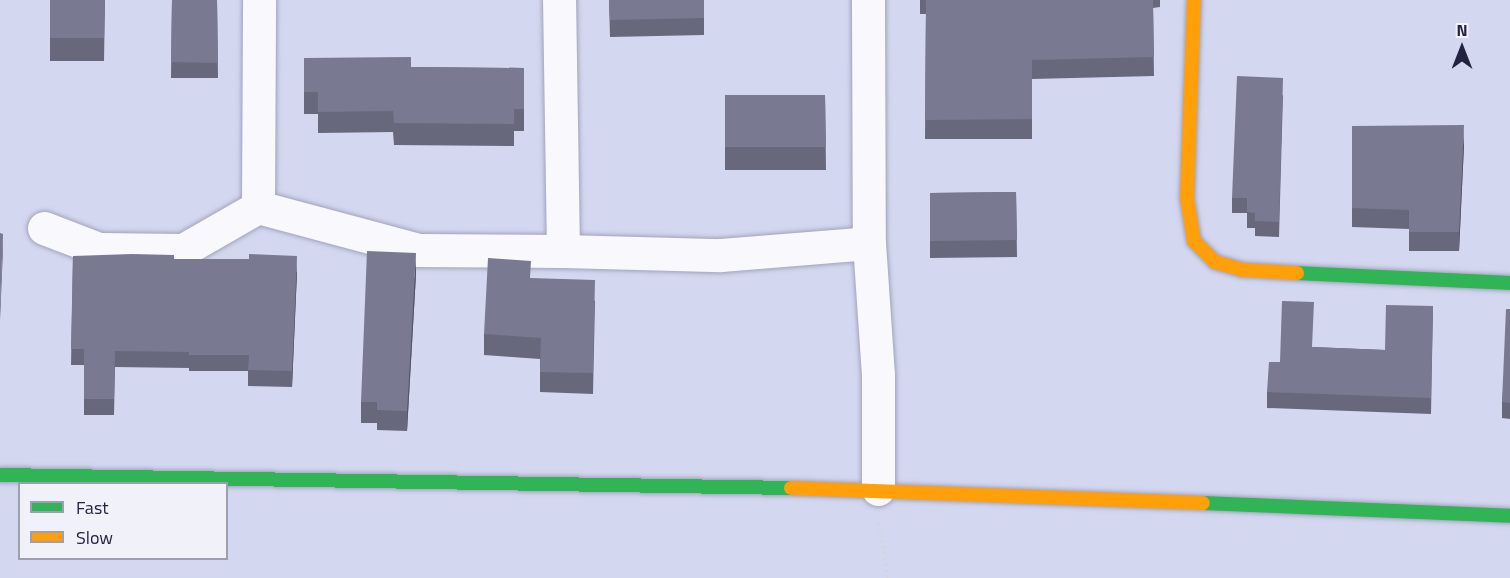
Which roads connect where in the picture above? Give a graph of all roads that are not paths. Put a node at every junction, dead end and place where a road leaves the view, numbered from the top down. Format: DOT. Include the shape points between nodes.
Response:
graph roads {
  1 [pos="259,0"];
  2 [pos="559,0"];
  3 [pos="868,0"];
  4 [pos="1194,0"];
  5 [pos="258,207"];
  6 [pos="44,228"];
  7 [pos="869,243"];
  8 [pos="563,251"];
  9 [pos="1510,283"];
  10 [pos="0,475"];
  11 [pos="878,489"];
  12 [pos="1510,516"];
  1 -- 5 [label="street"];
  2 -- 8 [label="street"];
  3 -- 7 [label="street"];
  4 -- 9 [label="street" via="1187,198 1194,240 1215,262 1243,270"];
  5 -- 6 [label="street" via="183,250 99,249"];
  5 -- 8 [label="street" via="418,250"];
  7 -- 8 [label="street" via="722,255"];
  7 -- 11 [label="street" via="878,375"];
  10 -- 11 [label="street"];
  11 -- 12 [label="street"];
}
